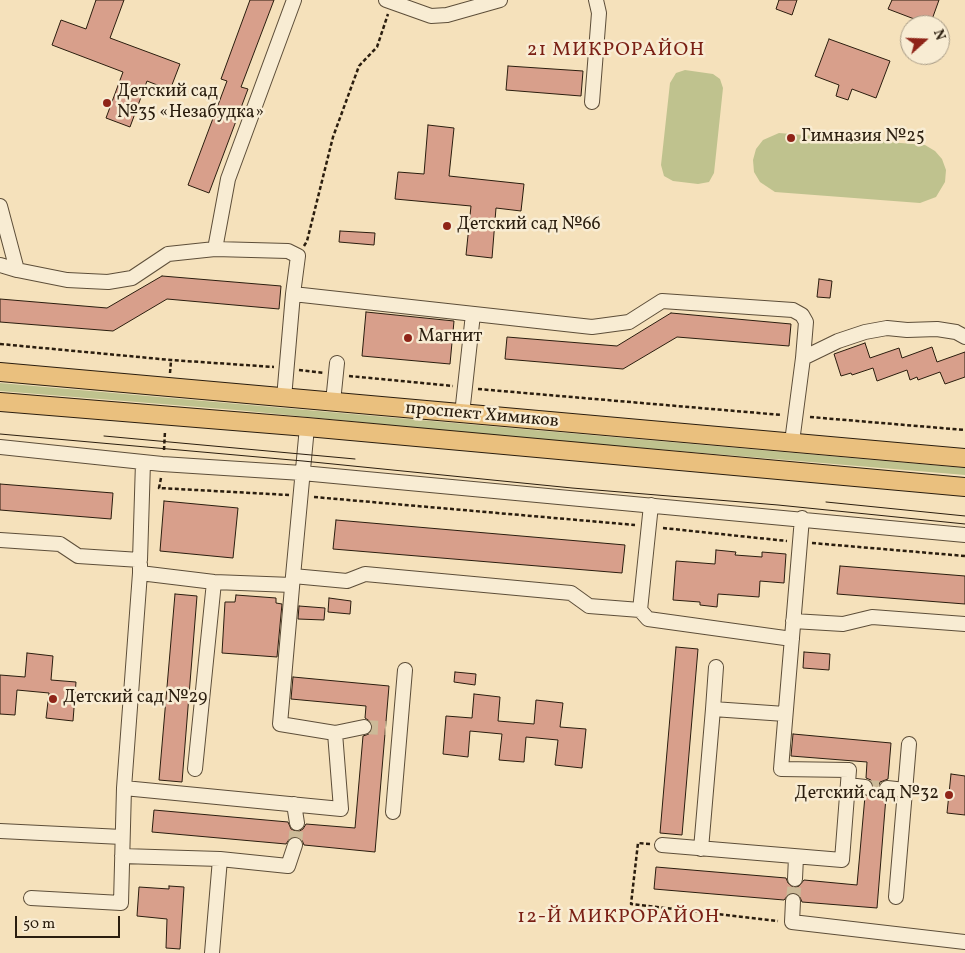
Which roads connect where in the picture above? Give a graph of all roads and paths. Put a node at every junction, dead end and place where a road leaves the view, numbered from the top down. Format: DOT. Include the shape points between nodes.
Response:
graph roads {
  1 [pos="500,0"];
  2 [pos="596,0"];
  3 [pos="389,1"];
  4 [pos="289,2"];
  5 [pos="592,102"];
  6 [pos="0,206"];
  7 [pos="216,249"];
  8 [pos="298,256"];
  9 [pos="0,265"];
  10 [pos="17,270"];
  11 [pos="293,294"];
  12 [pos="473,314"];
  13 [pos="965,337"];
  14 [pos="0,344"];
  15 [pos="803,358"];
  16 [pos="287,368"];
  17 [pos="337,369"];
  18 [pos="0,372"];
  19 [pos="465,388"];
  20 [pos="284,398"];
  21 [pos="0,402"];
  22 [pos="333,402"];
  23 [pos="462,414"];
  24 [pos="796,416"];
  25 [pos="307,427"];
  26 [pos="965,430"];
  27 [pos="792,442"];
  28 [pos="0,446"];
  29 [pos="965,458"];
  30 [pos="142,462"];
  31 [pos="302,473"];
  32 [pos="965,487"];
  33 [pos="160,488"];
  34 [pos="300,496"];
  35 [pos="651,505"];
  36 [pos="802,518"];
  37 [pos="649,526"];
  38 [pos="965,535"];
  39 [pos="0,540"];
  40 [pos="800,542"];
  41 [pos="965,556"];
  42 [pos="140,567"];
  43 [pos="292,580"];
  44 [pos="214,582"];
  45 [pos="640,610"];
  46 [pos="793,621"];
  47 [pos="965,624"];
  48 [pos="792,639"];
  49 [pos="716,667"];
  50 [pos="405,670"];
  51 [pos="713,709"];
  52 [pos="785,714"];
  53 [pos="400,726"];
  54 [pos="364,727"];
  55 [pos="386,728"];
  56 [pos="335,733"];
  57 [pos="909,744"];
  58 [pos="194,769"];
  59 [pos="848,785"];
  60 [pos="865,787"];
  61 [pos="124,788"];
  62 [pos="887,788"];
  63 [pos="905,790"];
  64 [pos="294,804"];
  65 [pos="393,812"];
  66 [pos="297,823"];
  67 [pos="0,831"];
  68 [pos="122,837"];
  69 [pos="295,845"];
  70 [pos="662,846"];
  71 [pos="701,849"];
  72 [pos="122,856"];
  73 [pos="796,857"];
  74 [pos="220,859"];
  75 [pos="795,879"];
  76 [pos="896,897"];
  77 [pos="30,898"];
  78 [pos="793,901"];
  79 [pos="792,922"];
  80 [pos="965,942"];
  81 [pos="212,953"];
  1 -- 3 [label="lane" via="447,16 430,16"];
  2 -- 5 [label="lane" via="600,13"];
  3 -- 8 [label="path" via="377,47 359,66 333,137 307,241"];
  4 -- 7 [label="lane" via="228,180"];
  6 -- 10 [label="lane"];
  7 -- 8 [label="lane" via="288,251"];
  7 -- 10 [label="lane" via="168,254 132,278 108,282 67,280"];
  8 -- 11 [label="lane"];
  9 -- 10 [label="lane"];
  11 -- 12 [label="lane"];
  11 -- 16 [label="lane"];
  12 -- 15 [label="lane" via="592,327 629,322 662,301 794,310 806,322"];
  12 -- 19 [label="lane"];
  13 -- 15 [label="lane" via="937,329 888,328 838,341"];
  14 -- 16 [label="path"];
  15 -- 24 [label="lane"];
  16 -- 17 [label="path"];
  16 -- 20 [label="lane"];
  17 -- 19 [label="path"];
  17 -- 22 [label="lane"];
  18 -- 20 [label="main road, проспект Химиков"];
  19 -- 23 [label="lane"];
  19 -- 24 [label="path"];
  20 -- 22 [label="main road, проспект Химиков"];
  21 -- 25 [label="main road, проспект Химиков"];
  22 -- 23 [label="main road, проспект Химиков"];
  23 -- 27 [label="main road, проспект Химиков"];
  24 -- 26 [label="path"];
  24 -- 27 [label="lane"];
  25 -- 31 [label="lane"];
  25 -- 32 [label="main road, проспект Химиков"];
  27 -- 29 [label="main road, проспект Химиков"];
  28 -- 30 [label="lane"];
  30 -- 31 [label="lane"];
  30 -- 42 [label="lane"];
  31 -- 34 [label="lane"];
  31 -- 35 [label="lane"];
  33 -- 34 [label="path"];
  34 -- 37 [label="path"];
  34 -- 43 [label="lane"];
  35 -- 36 [label="lane"];
  35 -- 37 [label="lane"];
  36 -- 38 [label="lane"];
  36 -- 40 [label="lane"];
  37 -- 40 [label="path"];
  37 -- 45 [label="lane"];
  39 -- 42 [label="lane" via="60,544 78,556"];
  40 -- 41 [label="path"];
  40 -- 46 [label="lane"];
  42 -- 44 [label="lane"];
  42 -- 61 [label="lane"];
  43 -- 44 [label="lane"];
  43 -- 45 [label="lane" via="347,580 365,574 571,593 589,606"];
  43 -- 56 [label="lane" via="280,724"];
  44 -- 58 [label="lane"];
  45 -- 48 [label="lane" via="648,619"];
  46 -- 47 [label="lane" via="842,624 872,617"];
  46 -- 48 [label="lane"];
  48 -- 52 [label="lane"];
  49 -- 51 [label="lane"];
  50 -- 53 [label="lane"];
  51 -- 52 [label="lane"];
  51 -- 71 [label="lane"];
  52 -- 59 [label="lane" via="781,769 849,770"];
  53 -- 55 [label="lane"];
  53 -- 65 [label="lane"];
  54 -- 56 [label="lane"];
  56 -- 64 [label="lane" via="341,809"];
  57 -- 63 [label="lane"];
  59 -- 60 [label="lane"];
  59 -- 73 [label="lane" via="842,860"];
  61 -- 64 [label="lane"];
  61 -- 68 [label="lane"];
  62 -- 63 [label="lane"];
  63 -- 76 [label="lane"];
  64 -- 66 [label="lane"];
  67 -- 68 [label="lane"];
  68 -- 72 [label="lane"];
  69 -- 74 [label="lane" via="288,866"];
  70 -- 71 [label="lane"];
  70 -- 79 [label="path" via="638,842 631,904"];
  71 -- 73 [label="lane"];
  72 -- 74 [label="lane"];
  72 -- 77 [label="lane" via="121,903"];
  73 -- 75 [label="lane"];
  74 -- 81 [label="lane"];
  78 -- 79 [label="lane"];
  79 -- 80 [label="lane"];
}
